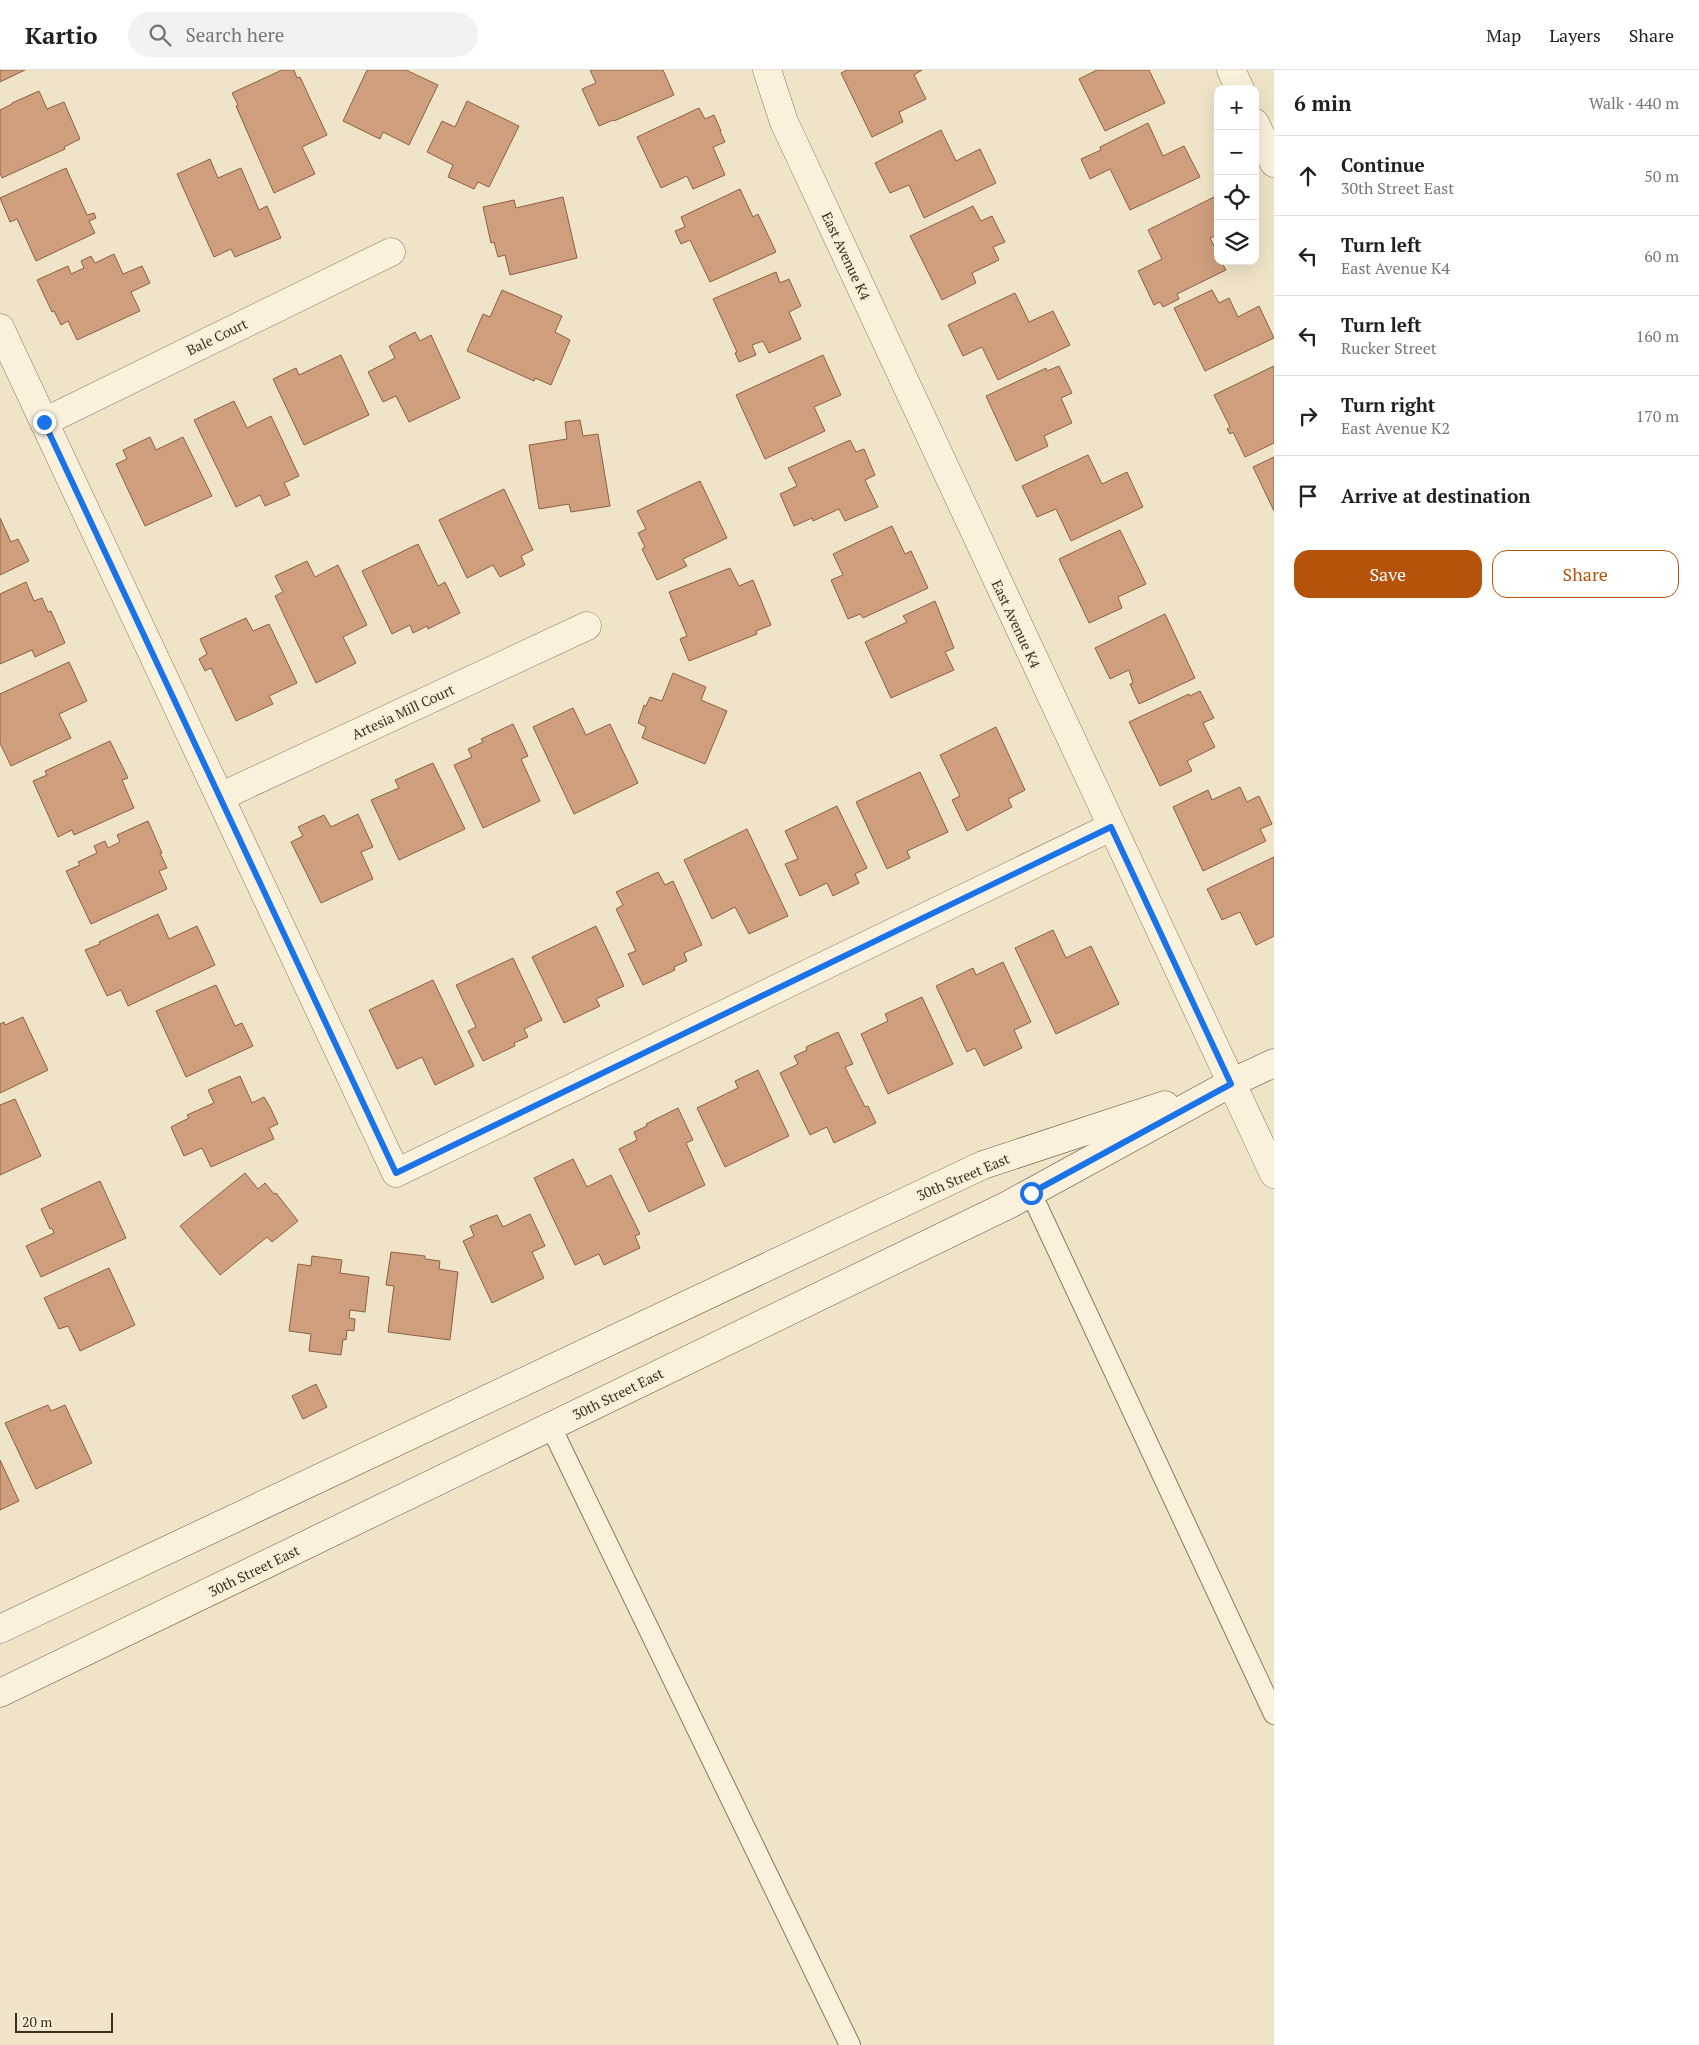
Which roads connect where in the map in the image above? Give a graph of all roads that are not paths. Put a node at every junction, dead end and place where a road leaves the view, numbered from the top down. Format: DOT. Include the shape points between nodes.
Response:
graph roads {
  1 [pos="767,70"];
  2 [pos="1231,70"];
  3 [pos="1238,85"];
  4 [pos="1258,130"];
  5 [pos="1274,164"];
  6 [pos="390,252"];
  7 [pos="0,328"];
  8 [pos="44,422"];
  9 [pos="587,626"];
  10 [pos="220,797"];
  11 [pos="1111,827"];
  12 [pos="1274,1063"];
  13 [pos="1231,1084"];
  14 [pos="1274,1174"];
  15 [pos="1031,1193"];
  16 [pos="551,1427"];
  17 [pos="0,1629"];
  18 [pos="0,1693"];
  19 [pos="1274,1714"];
  20 [pos="850,2045"];
  1 -- 11 [label="street, East Avenue K4" via="784,122"];
  2 -- 3 [label="street"];
  4 -- 5 [label="street"];
  6 -- 8 [label="street, Bale Court"];
  7 -- 8 [label="street"];
  8 -- 10 [label="street"];
  9 -- 10 [label="street, Artesia Mill Court"];
  10 -- 11 [label="street" via="396,1173"];
  11 -- 13 [label="street, East Avenue K4"];
  12 -- 13 [label="street, 30th Street East"];
  13 -- 14 [label="street, East Avenue K4"];
  13 -- 15 [label="street, 30th Street East"];
  13 -- 17 [label="street, 30th Street East" via="984,1166"];
  15 -- 16 [label="street, 30th Street East"];
  15 -- 19 [label="lane"];
  16 -- 18 [label="street, 30th Street East"];
  16 -- 20 [label="lane"];
}
